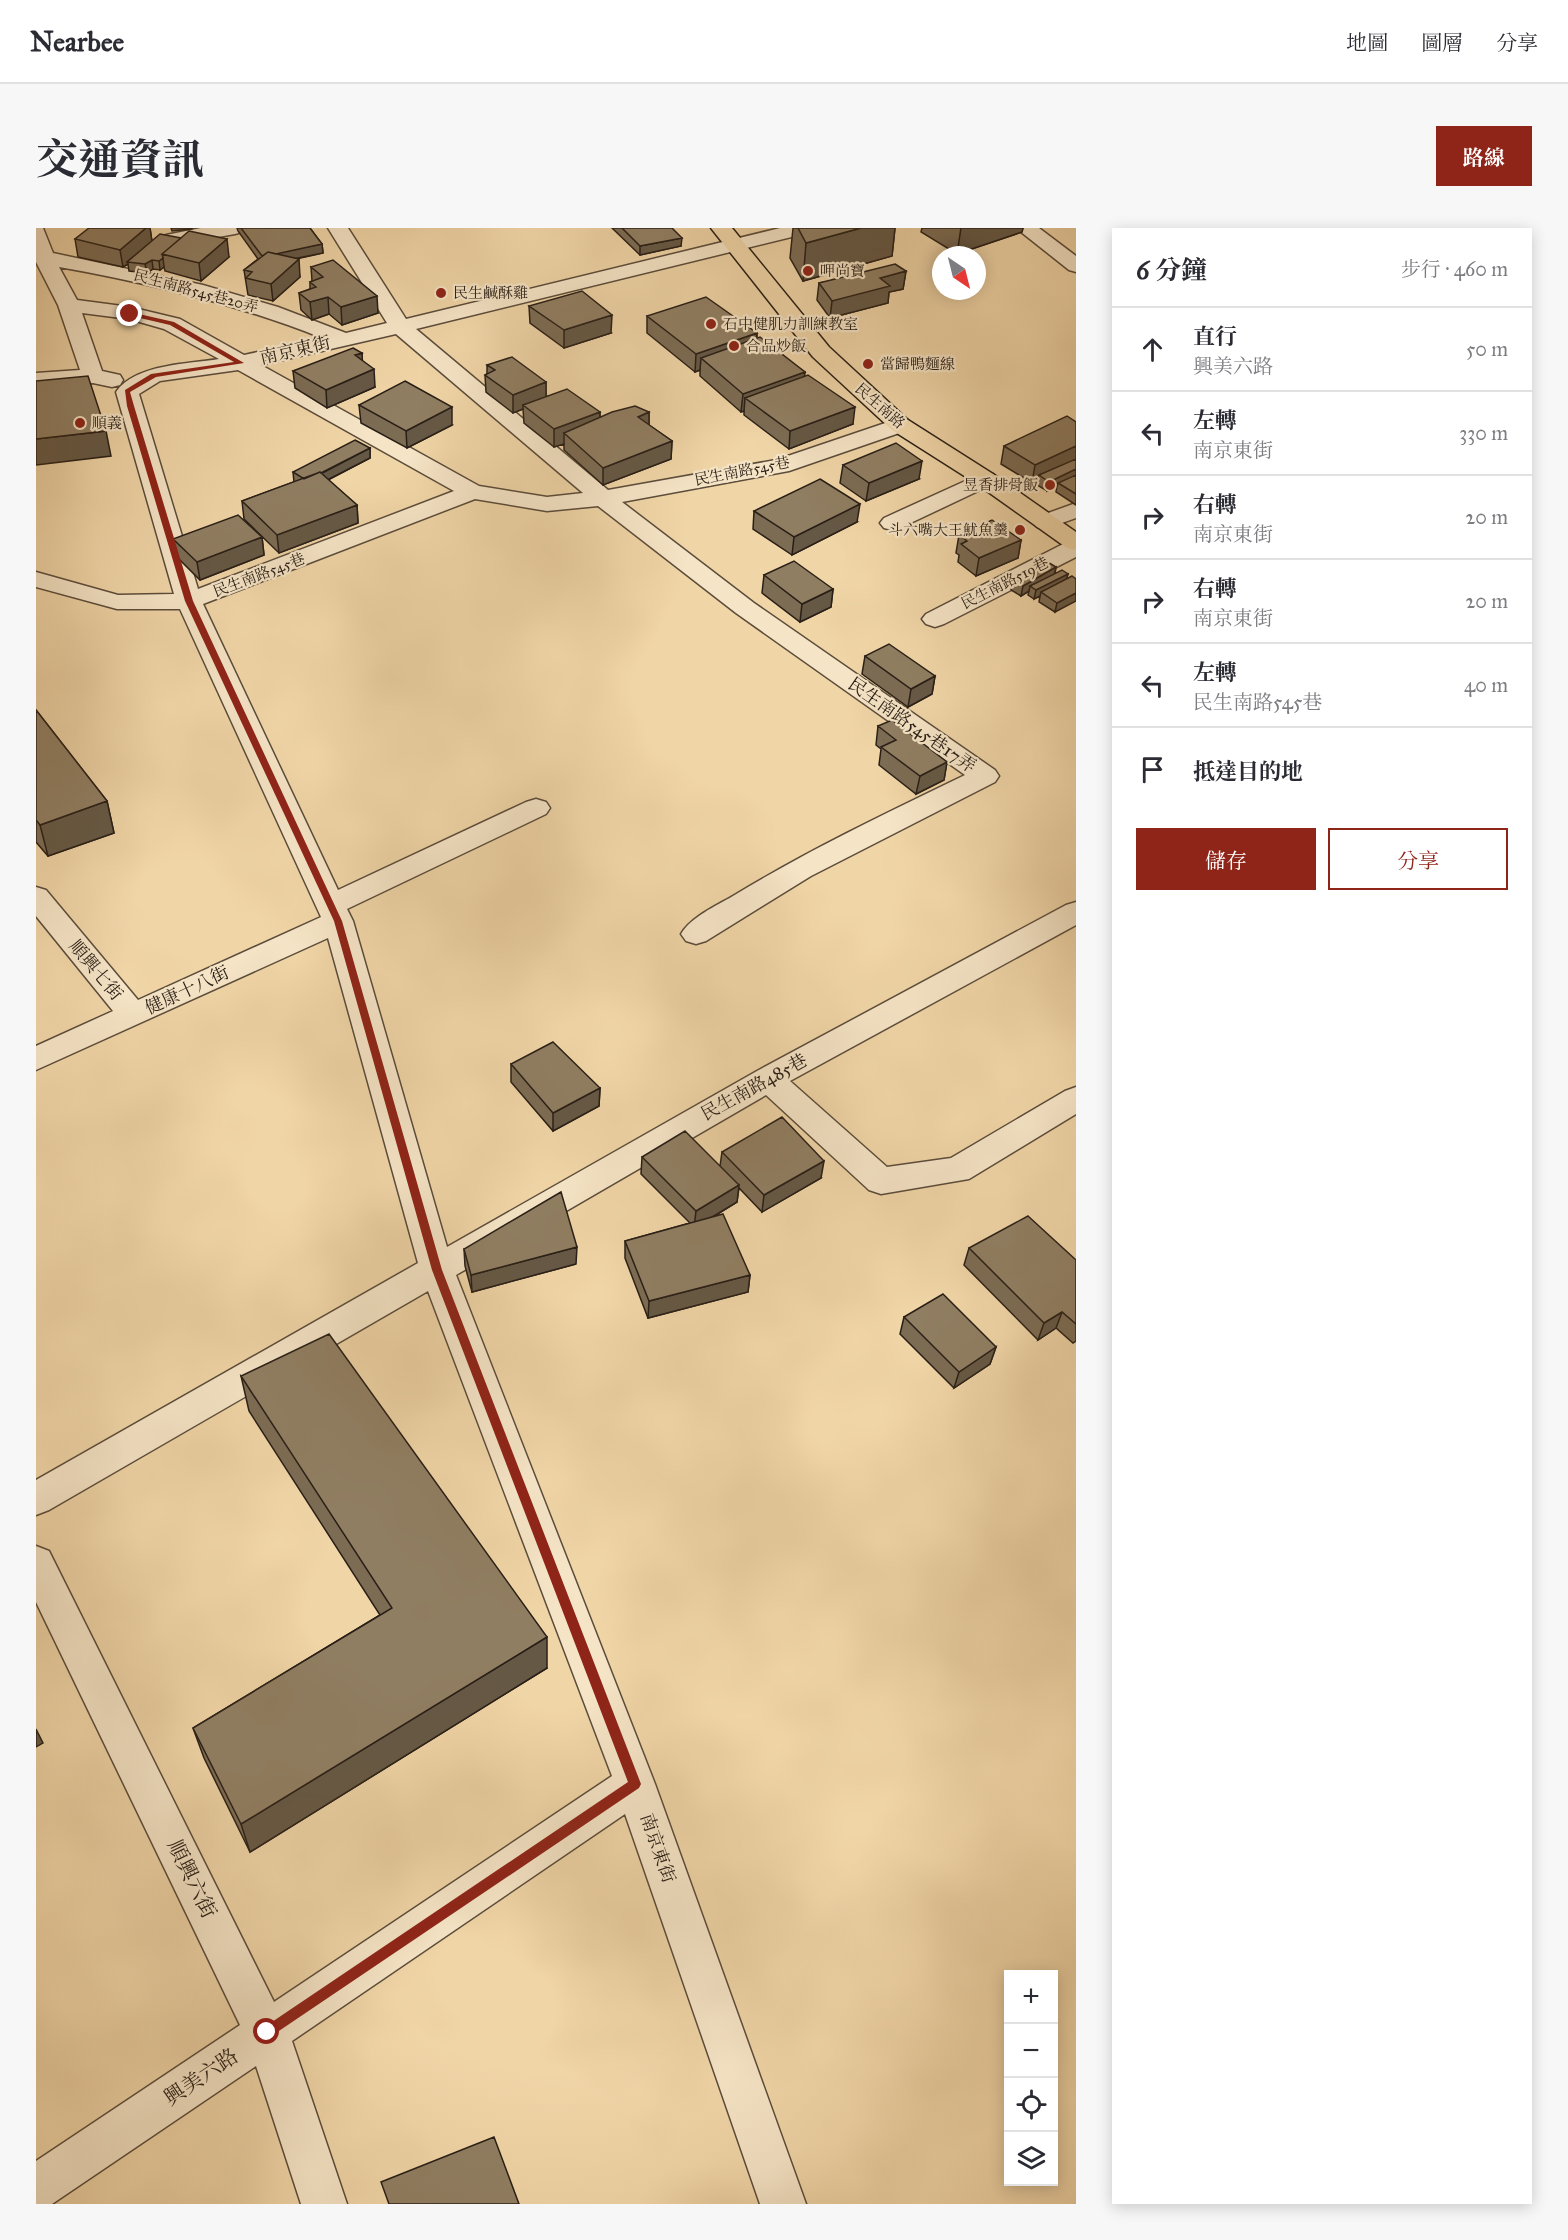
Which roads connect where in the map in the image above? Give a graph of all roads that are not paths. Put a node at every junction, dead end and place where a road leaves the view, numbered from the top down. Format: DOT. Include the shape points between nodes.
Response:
graph roads {
  1 [pos="235,228"];
  2 [pos="338,228"];
  3 [pos="805,228"];
  4 [pos="1026,228"];
  5 [pos="36,232"];
  6 [pos="727,236"];
  7 [pos="173,239"];
  8 [pos="44,258"];
  9 [pos="1076,266"];
  10 [pos="69,305"];
  11 [pos="400,327"];
  12 [pos="343,339"];
  13 [pos="240,363"];
  14 [pos="93,376"];
  15 [pos="36,380"];
  16 [pos="138,385"];
  17 [pos="900,425"];
  18 [pos="985,479"];
  19 [pos="474,492"];
  20 [pos="603,498"];
  21 [pos="1076,510"];
  22 [pos="1045,522"];
  23 [pos="892,523"];
  24 [pos="1076,545"];
  25 [pos="36,579"];
  26 [pos="189,601"];
  27 [pos="934,620"];
  28 [pos="536,808"];
  29 [pos="36,897"];
  30 [pos="1076,912"];
  31 [pos="334,913"];
  32 [pos="696,934"];
  33 [pos="134,1015"];
  34 [pos="36,1059"];
  35 [pos="768,1079"];
  36 [pos="1076,1099"];
  37 [pos="437,1270"];
  38 [pos="36,1499"];
  39 [pos="36,1563"];
  40 [pos="635,1784"];
  41 [pos="267,2032"];
  42 [pos="36,2188"];
  43 [pos="324,2204"];
  44 [pos="783,2204"];
  1 -- 7 [label="street"];
  2 -- 11 [label="street"];
  3 -- 6 [label="street, 南京東街"];
  4 -- 9 [label="street"];
  5 -- 8 [label="street"];
  6 -- 11 [label="street, 南京東街"];
  6 -- 17 [label="main road, 民生南路" via="821,352"];
  8 -- 10 [label="street"];
  8 -- 12 [label="street, 民生南路545巷20弄" via="192,288 301,321"];
  10 -- 13 [label="street, 民生南路545巷" via="172,324"];
  10 -- 14 [label="street"];
  11 -- 12 [label="street, 南京東街"];
  11 -- 20 [label="street"];
  12 -- 13 [label="street, 南京東街"];
  13 -- 16 [label="street, 南京東街" via="154,375"];
  13 -- 19 [label="street, 民生南路545巷"];
  14 -- 15 [label="street"];
  14 -- 16 [label="street"];
  16 -- 26 [label="street, 南京東街" via="127,392"];
  17 -- 18 [label="main road, 民生南路"];
  17 -- 20 [label="street, 民生南路545巷" via="781,466"];
  18 -- 22 [label="main road, 民生南路"];
  18 -- 23 [label="street"];
  19 -- 20 [label="street, 民生南路545巷" via="547,504"];
  19 -- 26 [label="street, 民生南路545巷"];
  20 -- 32 [label="street, 民生南路545巷17弄" via="745,608 985,776 740,903"];
  21 -- 22 [label="street"];
  22 -- 24 [label="main road, 民生南路"];
  24 -- 27 [label="street, 民生南路519巷"];
  25 -- 26 [label="street, 民生南路545巷" via="117,602"];
  26 -- 31 [label="street, 南京東街"];
  28 -- 31 [label="street, 健康十八街"];
  29 -- 33 [label="street, 順興七街"];
  30 -- 35 [label="street, 民生南路485巷"];
  31 -- 33 [label="street, 健康十八街"];
  31 -- 37 [label="street, 南京東街"];
  33 -- 34 [label="street, 健康十八街"];
  35 -- 36 [label="street" via="881,1181 957,1170"];
  35 -- 37 [label="street, 民生南路485巷"];
  37 -- 38 [label="street, 民生南路485巷"];
  37 -- 40 [label="street, 南京東街"];
  39 -- 41 [label="street, 順興六街"];
  40 -- 41 [label="street, 興美六路"];
  40 -- 44 [label="street, 南京東街"];
  41 -- 42 [label="street, 興美六路"];
  41 -- 43 [label="street, 順興六街"];
}
